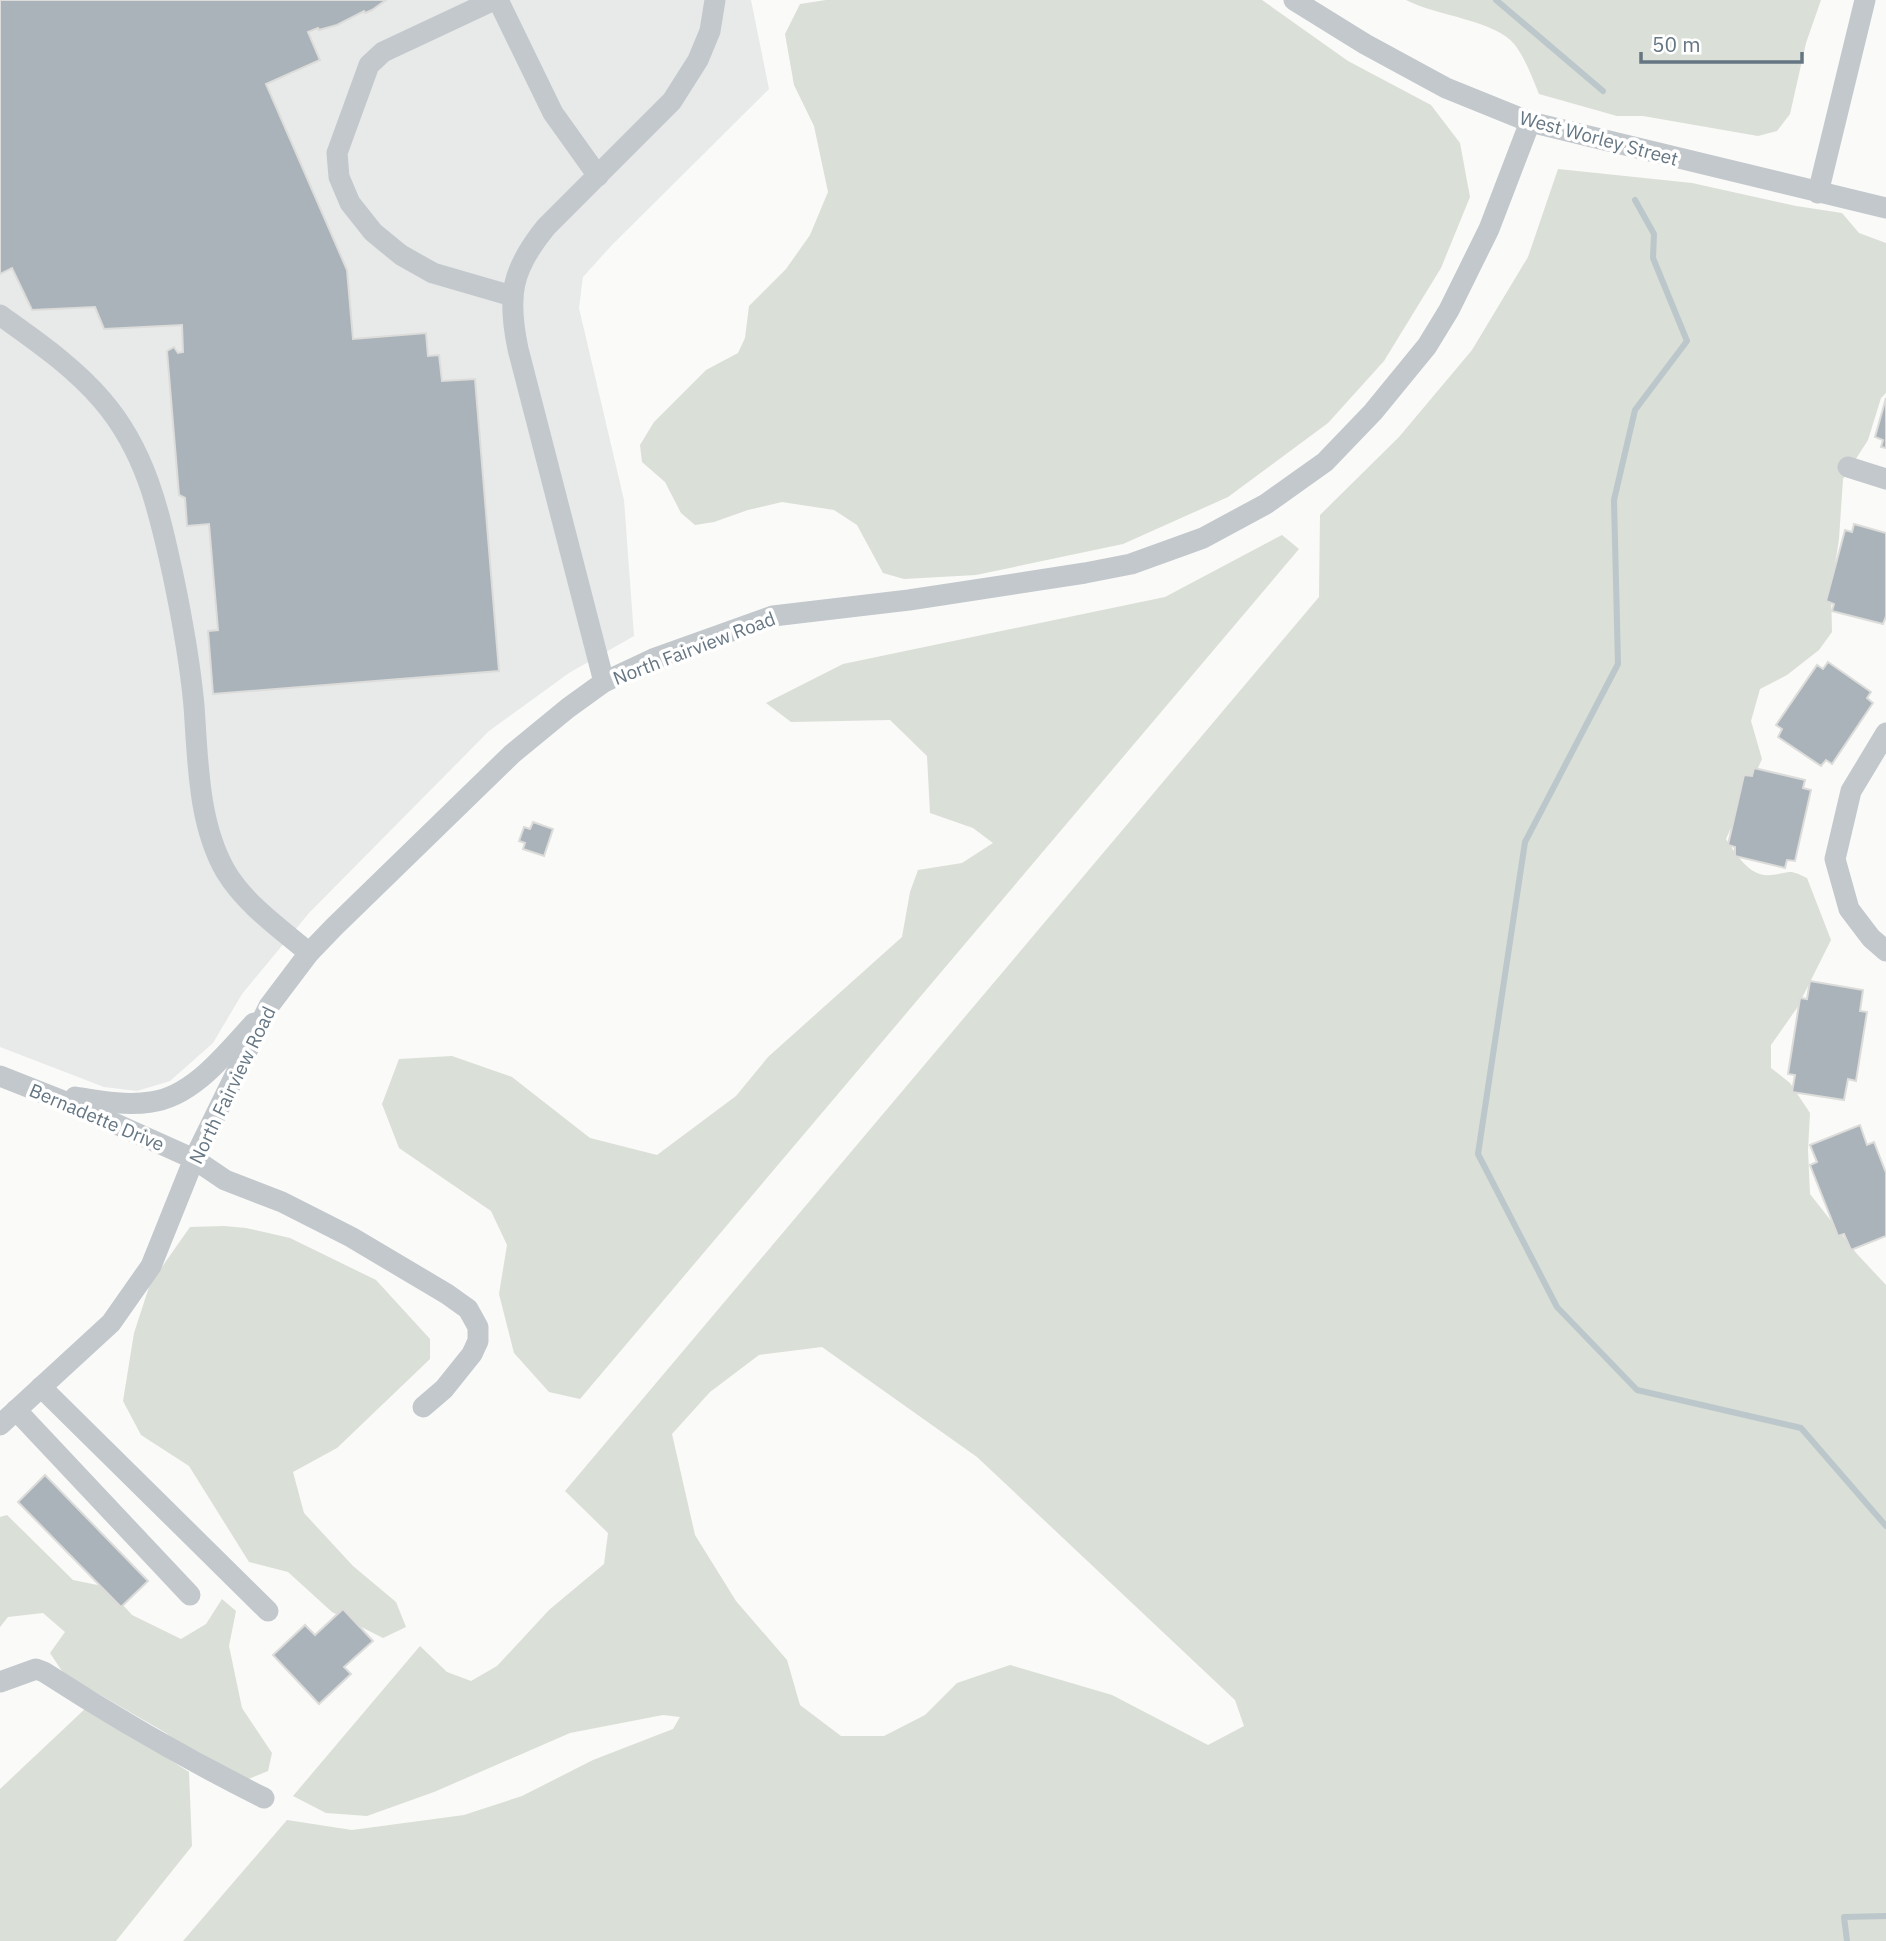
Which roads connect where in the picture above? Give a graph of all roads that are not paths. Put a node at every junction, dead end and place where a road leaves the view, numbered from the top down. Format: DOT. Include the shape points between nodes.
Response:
graph roads {
  1 [pos="496,0"];
  2 [pos="715,0"];
  3 [pos="1294,0"];
  4 [pos="1865,0"];
  5 [pos="1530,122"];
  6 [pos="598,176"];
  7 [pos="1818,193"];
  8 [pos="1886,208"];
  9 [pos="512,296"];
  10 [pos="0,315"];
  11 [pos="1848,467"];
  12 [pos="1886,479"];
  13 [pos="604,682"];
  14 [pos="1886,733"];
  15 [pos="1886,951"];
  16 [pos="310,954"];
  17 [pos="270,1006"];
  18 [pos="0,1076"];
  19 [pos="39,1091"];
  20 [pos="194,1159"];
  21 [pos="41,1387"];
  22 [pos="423,1407"];
  23 [pos="8,1417"];
  24 [pos="190,1595"];
  25 [pos="268,1611"];
  26 [pos="0,1682"];
  27 [pos="264,1798"];
  1 -- 6 [label="street" via="553,113"];
  1 -- 9 [label="street" via="383,52 369,65 337,153 339,177 350,203 373,232 401,255 433,273"];
  2 -- 6 [label="street" via="710,31 698,60 672,101"];
  3 -- 5 [label="street, West Worley Street" via="1446,88"];
  4 -- 7 [label="street"];
  5 -- 7 [label="street, West Worley Street"];
  5 -- 13 [label="street, North Fairview Road" via="1489,229 1427,346 1325,462 1266,504 1203,538 1131,564 909,600 773,616 653,659"];
  6 -- 9 [label="street" via="531,245"];
  7 -- 8 [label="street, West Worley Street"];
  9 -- 13 [label="street" via="518,349"];
  10 -- 16 [label="street" via="67,364 103,401 134,445 155,495 183,620 206,819 214,846 226,873 241,891"];
  11 -- 12 [label="street"];
  13 -- 16 [label="street, North Fairview Road" via="512,754"];
  14 -- 15 [label="street" via="1851,791 1835,859 1849,909"];
  16 -- 17 [label="street, North Fairview Road"];
  17 -- 19 [label="street" via="208,1073 153,1102 112,1103"];
  17 -- 20 [label="street, North Fairview Road"];
  18 -- 19 [label="street, Bernadette Drive"];
  19 -- 20 [label="street, Bernadette Drive"];
  20 -- 21 [label="street, North Fairview Road" via="151,1266 111,1323"];
  20 -- 22 [label="street, Bernadette Drive" via="225,1180 351,1237 468,1309 478,1327 478,1341 444,1389"];
  21 -- 23 [label="street, North Fairview Road"];
  21 -- 25 [label="street"];
  23 -- 24 [label="street"];
  26 -- 27 [label="street" via="36,1669 44,1672 134,1728"];
}
